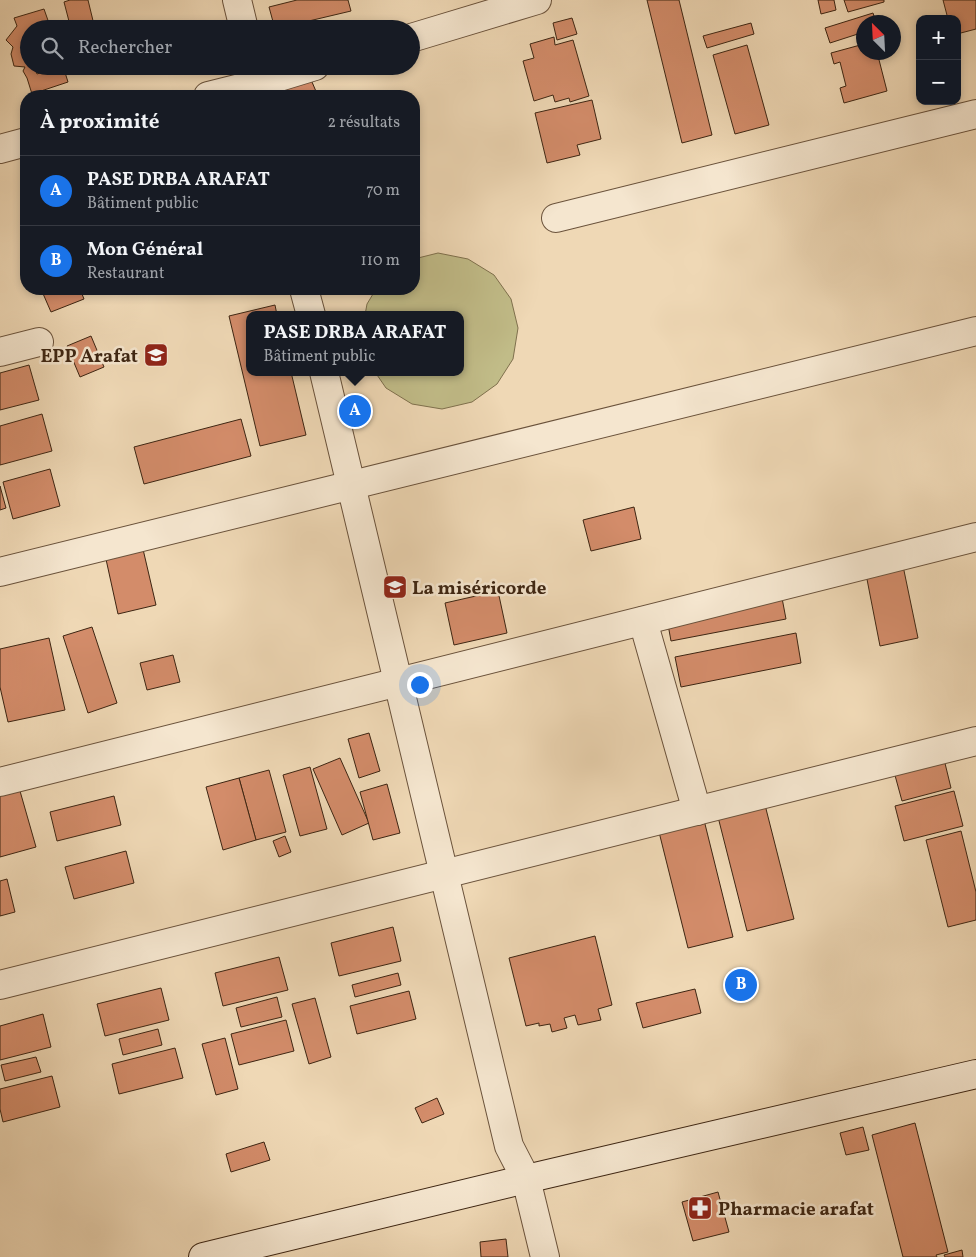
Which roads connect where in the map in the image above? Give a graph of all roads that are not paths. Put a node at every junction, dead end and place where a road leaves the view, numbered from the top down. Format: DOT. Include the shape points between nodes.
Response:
graph roads {
  1 [pos="237,0"];
  2 [pos="537,0"];
  3 [pos="242,20"];
  4 [pos="420,35"];
  5 [pos="281,75"];
  6 [pos="255,82"];
  7 [pos="228,90"];
  8 [pos="976,114"];
  9 [pos="20,144"];
  10 [pos="0,149"];
  11 [pos="556,218"];
  12 [pos="306,295"];
  13 [pos="310,311"];
  14 [pos="976,331"];
  15 [pos="39,342"];
  16 [pos="0,352"];
  17 [pos="325,376"];
  18 [pos="351,485"];
  19 [pos="976,537"];
  20 [pos="0,572"];
  21 [pos="643,621"];
  22 [pos="398,682"];
  23 [pos="976,741"];
  24 [pos="0,782"];
  25 [pos="697,811"];
  26 [pos="444,874"];
  27 [pos="0,985"];
  28 [pos="976,1074"];
  29 [pos="526,1179"];
  30 [pos="203,1257"];
  31 [pos="545,1257"];
  1 -- 3 [label="street"];
  2 -- 4 [label="street"];
  5 -- 6 [label="street"];
  6 -- 7 [label="street"];
  8 -- 11 [label="street"];
  9 -- 10 [label="street"];
  12 -- 13 [label="street"];
  14 -- 18 [label="street"];
  15 -- 16 [label="street"];
  17 -- 18 [label="street"];
  18 -- 20 [label="street"];
  18 -- 22 [label="street"];
  19 -- 21 [label="street"];
  21 -- 22 [label="street"];
  21 -- 25 [label="street"];
  22 -- 24 [label="street"];
  22 -- 26 [label="street"];
  23 -- 25 [label="street"];
  25 -- 26 [label="street"];
  26 -- 27 [label="street"];
  26 -- 29 [label="street" via="509,1146"];
  28 -- 29 [label="street"];
  29 -- 30 [label="street"];
  29 -- 31 [label="street"];
}
